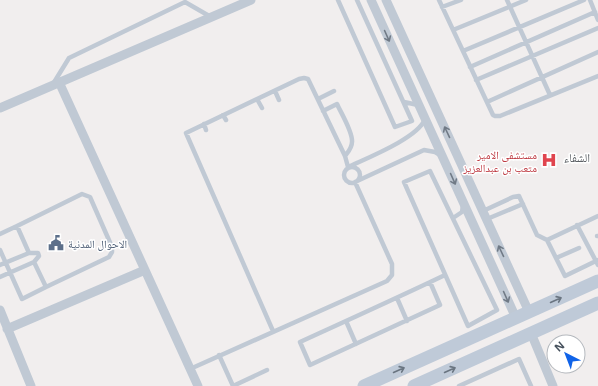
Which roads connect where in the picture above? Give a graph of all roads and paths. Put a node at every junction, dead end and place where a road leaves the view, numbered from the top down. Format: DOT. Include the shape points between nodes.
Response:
graph roads {
  1 [pos="251,0"];
  2 [pos="338,0"];
  3 [pos="357,0"];
  4 [pos="371,0"];
  5 [pos="386,0"];
  6 [pos="439,0"];
  7 [pos="461,0"];
  8 [pos="507,0"];
  9 [pos="526,0"];
  10 [pos="584,0"];
  11 [pos="590,0"];
  12 [pos="510,7"];
  13 [pos="442,8"];
  14 [pos="595,12"];
  15 [pos="211,17"];
  16 [pos="598,20"];
  17 [pos="519,27"];
  18 [pos="598,28"];
  19 [pos="453,30"];
  20 [pos="526,42"];
  21 [pos="463,51"];
  22 [pos="598,52"];
  23 [pos="532,56"];
  24 [pos="470,67"];
  25 [pos="598,76"];
  26 [pos="542,78"];
  27 [pos="476,80"];
  28 [pos="56,84"];
  29 [pos="275,90"];
  30 [pos="334,92"];
  31 [pos="550,95"];
  32 [pos="258,99"];
  33 [pos="318,99"];
  34 [pos="280,100"];
  35 [pos="404,102"];
  36 [pos="487,102"];
  37 [pos="418,105"];
  38 [pos="0,108"];
  39 [pos="262,108"];
  40 [pos="323,111"];
  41 [pos="223,115"];
  42 [pos="425,119"];
  43 [pos="226,120"];
  44 [pos="204,124"];
  45 [pos="206,130"];
  46 [pos="345,156"];
  47 [pos="443,157"];
  48 [pos="348,167"];
  49 [pos="355,182"];
  50 [pos="464,203"];
  51 [pos="523,204"];
  52 [pos="485,215"];
  53 [pos="598,216"];
  54 [pos="453,218"];
  55 [pos="472,221"];
  56 [pos="577,225"];
  57 [pos="17,226"];
  58 [pos="0,234"];
  59 [pos="547,240"];
  60 [pos="579,248"];
  61 [pos="0,250"];
  62 [pos="29,253"];
  63 [pos="556,258"];
  64 [pos="34,262"];
  65 [pos="597,262"];
  66 [pos="6,263"];
  67 [pos="0,265"];
  68 [pos="145,270"];
  69 [pos="10,273"];
  70 [pos="445,274"];
  71 [pos="0,278"];
  72 [pos="598,281"];
  73 [pos="430,282"];
  74 [pos="46,287"];
  75 [pos="397,298"];
  76 [pos="598,303"];
  77 [pos="529,312"];
  78 [pos="516,318"];
  79 [pos="2,319"];
  80 [pos="346,321"];
  81 [pos="407,321"];
  82 [pos="273,331"];
  83 [pos="531,334"];
  84 [pos="356,344"];
  85 [pos="219,355"];
  86 [pos="190,369"];
  87 [pos="267,370"];
  88 [pos="31,386"];
  89 [pos="198,386"];
  90 [pos="364,386"];
  91 [pos="414,386"];
  92 [pos="459,386"];
  93 [pos="531,386"];
  94 [pos="554,386"];
  1 -- 15 [label="street"];
  2 -- 35 [label="lane" via="395,127 412,121"];
  3 -- 35 [label="lane"];
  4 -- 37 [label="street, one-way"];
  52 -- 5 [label="street, one-way"];
  6 -- 13 [label="lane"];
  7 -- 13 [label="lane"];
  8 -- 12 [label="lane"];
  9 -- 12 [label="lane"];
  10 -- 17 [label="lane"];
  11 -- 14 [label="lane"];
  12 -- 17 [label="lane"];
  12 -- 19 [label="lane"];
  13 -- 19 [label="lane"];
  14 -- 16 [label="lane"];
  14 -- 20 [label="lane"];
  15 -- 28 [label="street"];
  15 -- 28 [label="lane" via="185,2 69,58"];
  17 -- 20 [label="lane"];
  17 -- 21 [label="lane"];
  18 -- 23 [label="lane"];
  19 -- 21 [label="lane"];
  20 -- 23 [label="lane"];
  20 -- 24 [label="lane"];
  21 -- 24 [label="lane"];
  22 -- 26 [label="lane"];
  23 -- 26 [label="lane"];
  23 -- 27 [label="lane"];
  24 -- 27 [label="lane"];
  25 -- 31 [label="lane"];
  26 -- 31 [label="lane"];
  26 -- 36 [label="lane"];
  27 -- 36 [label="lane"];
  28 -- 38 [label="street"];
  28 -- 68 [label="street"];
  29 -- 32 [label="lane"];
  29 -- 33 [label="lane" via="304,78 308,79"];
  29 -- 34 [label="lane"];
  30 -- 33 [label="lane"];
  31 -- 36 [label="lane" via="497,116 493,115"];
  32 -- 39 [label="lane"];
  32 -- 41 [label="lane"];
  33 -- 40 [label="lane"];
  35 -- 37 [label="lane"];
  37 -- 42 [label="street"];
  40 -- 46 [label="lane"];
  40 -- 46 [label="lane" via="337,104 353,141"];
  41 -- 43 [label="lane"];
  41 -- 44 [label="lane"];
  42 -- 47 [label="street"];
  42 -- 48 [label="lane" via="417,130 401,141"];
  44 -- 45 [label="lane"];
  44 -- 82 [label="lane" via="186,132"];
  46 -- 48 [label="lane"];
  47 -- 49 [label="lane" via="424,150"];
  47 -- 50 [label="street, one-way"];
  48 -- 49 [label="lane" via="344,172 344,178 347,182"];
  48 -- 49 [label="lane" via="356,168 360,172 360,177"];
  49 -- 82 [label="lane" via="392,264 392,275 387,281"];
  50 -- 54 [label="lane" via="462,212"];
  50 -- 55 [label="street"];
  51 -- 52 [label="lane"];
  51 -- 52 [label="lane" via="520,196 517,196"];
  51 -- 59 [label="lane" via="538,235"];
  52 -- 55 [label="street"];
  77 -- 52 [label="street, one-way"];
  53 -- 56 [label="lane"];
  54 -- 70 [label="lane" via="430,171 404,182"];
  54 -- 70 [label="lane" via="496,310 468,326"];
  55 -- 78 [label="street, one-way"];
  56 -- 59 [label="lane"];
  56 -- 65 [label="lane"];
  57 -- 58 [label="lane"];
  57 -- 62 [label="lane"];
  57 -- 74 [label="lane" via="82,194 90,197 112,247 111,255"];
  59 -- 63 [label="lane"];
  60 -- 63 [label="lane"];
  61 -- 66 [label="lane"];
  62 -- 64 [label="lane" via="38,253 39,256"];
  62 -- 66 [label="lane"];
  63 -- 65 [label="lane" via="565,276"];
  64 -- 69 [label="lane"];
  64 -- 74 [label="lane"];
  66 -- 67 [label="lane"];
  66 -- 69 [label="lane"];
  68 -- 79 [label="street"];
  68 -- 86 [label="street"];
  69 -- 71 [label="lane"];
  69 -- 74 [label="lane" via="22,299"];
  70 -- 73 [label="lane"];
  77 -- 72 [label="street, one-way"];
  73 -- 75 [label="lane"];
  73 -- 81 [label="lane" via="440,306"];
  75 -- 80 [label="lane"];
  75 -- 81 [label="lane"];
  76 -- 83 [label="street"];
  77 -- 78 [label="street"];
  90 -- 78 [label="street, one-way"];
  79 -- 88 [label="street"];
  80 -- 84 [label="lane"];
  80 -- 84 [label="lane" via="300,342 310,366"];
  81 -- 84 [label="lane"];
  82 -- 85 [label="lane"];
  91 -- 83 [label="street, one-way"];
  83 -- 94 [label="street"];
  85 -- 86 [label="lane"];
  85 -- 87 [label="lane" via="232,386"];
  86 -- 89 [label="street"];
  92 -- 93 [label="lane" via="519,359"];
}
